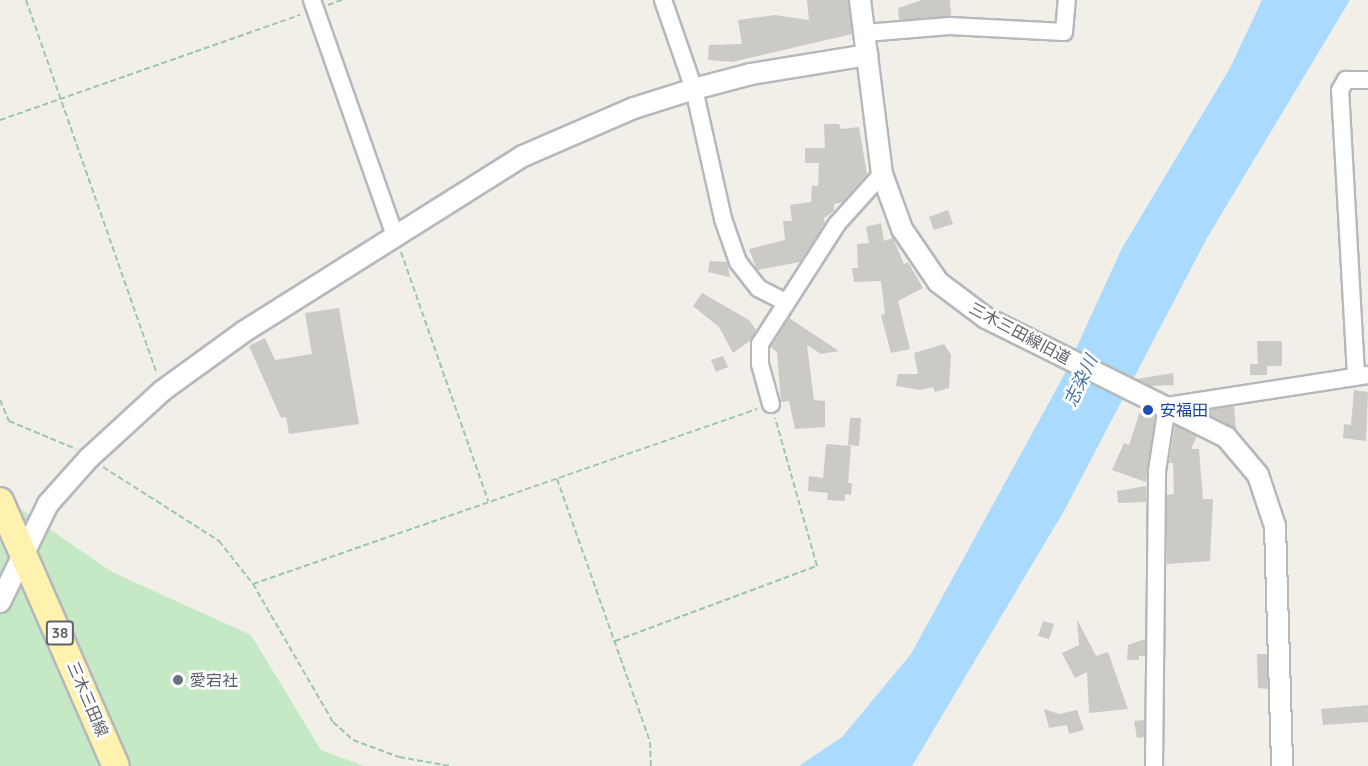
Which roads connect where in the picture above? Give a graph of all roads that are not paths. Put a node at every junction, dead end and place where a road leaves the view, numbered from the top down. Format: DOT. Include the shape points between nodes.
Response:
graph roads {
  1 [pos="663,0"];
  2 [pos="860,0"];
  3 [pos="1066,0"];
  4 [pos="314,5"];
  5 [pos="865,33"];
  6 [pos="867,55"];
  7 [pos="1368,80"];
  8 [pos="694,89"];
  9 [pos="882,174"];
  10 [pos="396,238"];
  11 [pos="786,302"];
  12 [pos="1362,375"];
  13 [pos="771,404"];
  14 [pos="1167,406"];
  15 [pos="0,501"];
  16 [pos="24,552"];
  17 [pos="0,602"];
  18 [pos="116,766"];
  19 [pos="1154,766"];
  20 [pos="1282,766"];
  1 -- 8 [label="street"];
  2 -- 5 [label="street, 三木三田線旧道"];
  3 -- 5 [label="street" via="1064,32 950,26"];
  4 -- 10 [label="street"];
  5 -- 6 [label="street, 三木三田線旧道"];
  6 -- 8 [label="street" via="752,74"];
  6 -- 9 [label="street, 三木三田線旧道"];
  7 -- 12 [label="street" via="1346,80 1340,90"];
  8 -- 10 [label="street" via="634,108 523,156"];
  8 -- 11 [label="street" via="723,219 738,262 758,288"];
  9 -- 11 [label="street" via="837,224"];
  9 -- 14 [label="street, 三木三田線旧道" via="902,229 938,282 986,318"];
  10 -- 16 [label="street" via="245,331 162,391 89,458 48,504"];
  11 -- 13 [label="street" via="760,344 760,364"];
  12 -- 14 [label="street"];
  14 -- 19 [label="street" via="1157,482"];
  14 -- 20 [label="street, 三木三田線旧道" via="1226,437 1258,475 1275,526"];
  15 -- 16 [label="main road, 三木三田線 / 38"];
  16 -- 17 [label="street"];
  16 -- 18 [label="main road, 三木三田線 / 38"];
}
